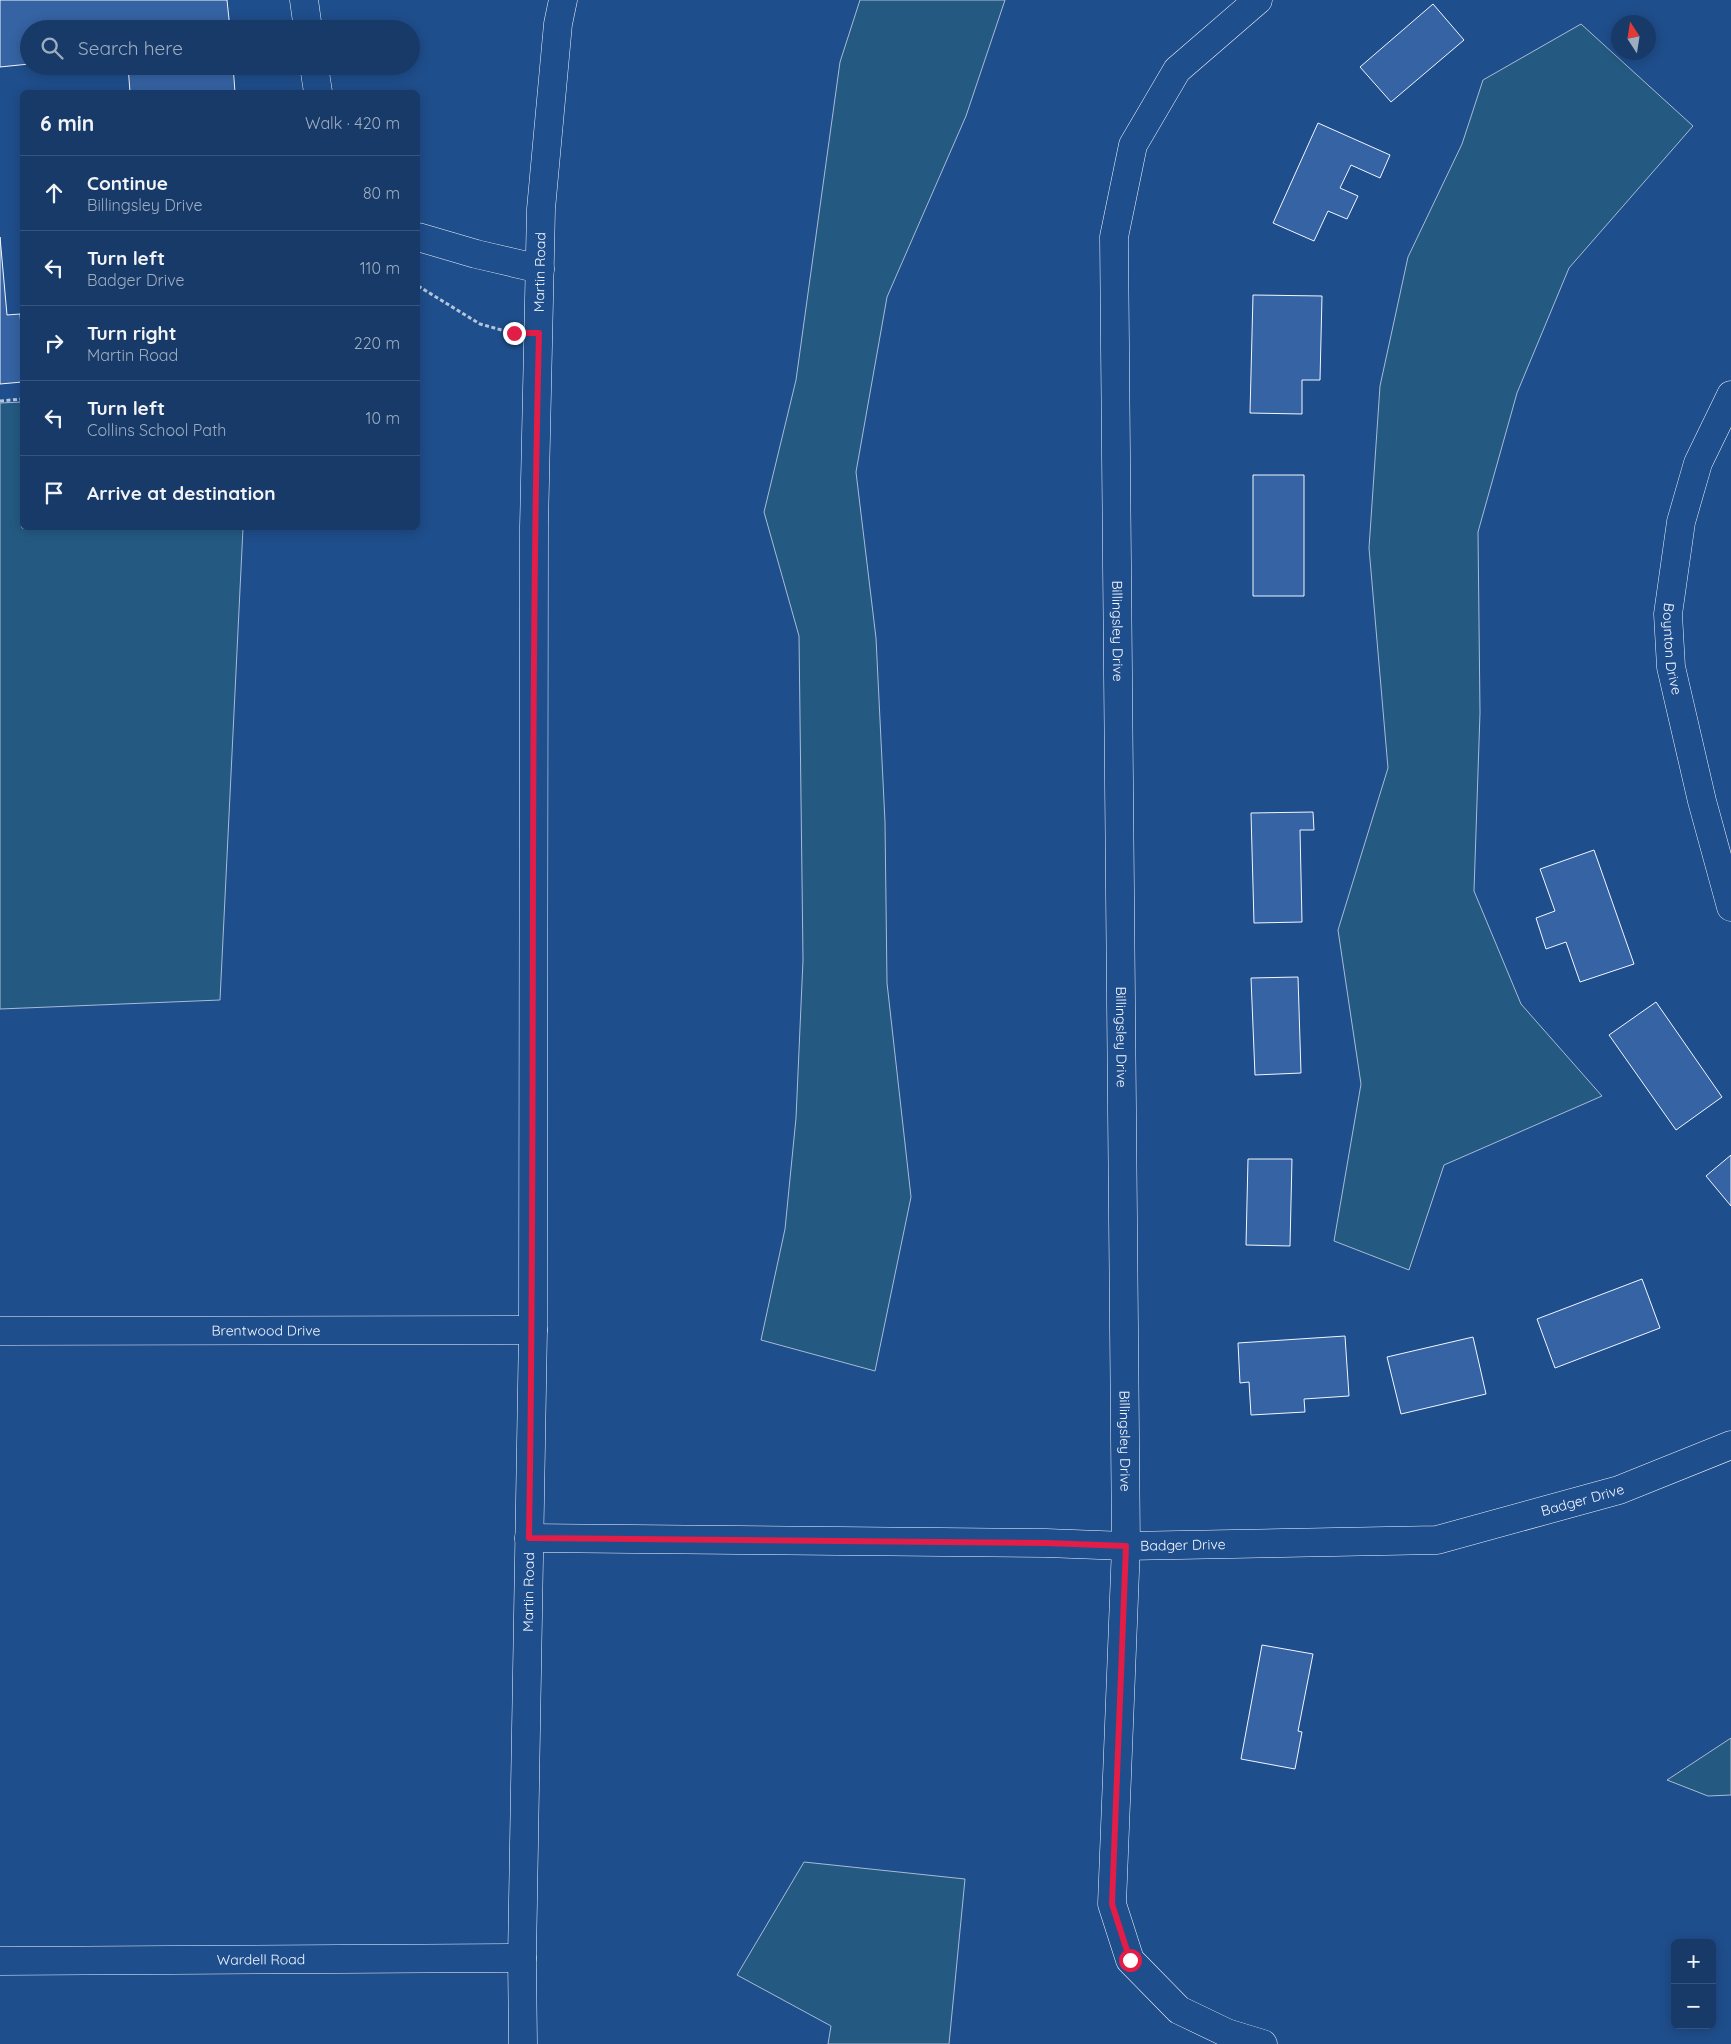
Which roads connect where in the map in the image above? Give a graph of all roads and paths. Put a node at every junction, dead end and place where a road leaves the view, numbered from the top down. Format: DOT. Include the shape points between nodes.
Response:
graph roads {
  1 [pos="304,0"];
  2 [pos="563,0"];
  3 [pos="1258,0"];
  4 [pos="307,20"];
  5 [pos="315,75"];
  6 [pos="318,90"];
  7 [pos="420,238"];
  8 [pos="540,269"];
  9 [pos="420,287"];
  10 [pos="539,333"];
  11 [pos="1731,395"];
  12 [pos="20,400"];
  13 [pos="0,401"];
  14 [pos="1731,907"];
  15 [pos="533,1330"];
  16 [pos="0,1331"];
  17 [pos="1731,1445"];
  18 [pos="529,1538"];
  19 [pos="1126,1546"];
  20 [pos="522,1958"];
  21 [pos="0,1961"];
  22 [pos="524,2044"];
  23 [pos="1263,2044"];
  1 -- 4 [label="street"];
  2 -- 8 [label="street, Martin Road" via="544,180"];
  3 -- 19 [label="street, Billingsley Drive" via="1177,70 1133,145 1114,237"];
  5 -- 6 [label="street"];
  7 -- 8 [label="street"];
  8 -- 10 [label="street, Martin Road"];
  9 -- 10 [label="path" via="480,324 514,333"];
  10 -- 15 [label="street, Martin Road" via="534,537"];
  11 -- 14 [label="street, Boynton Drive" via="1698,463 1681,522 1668,614 1671,667"];
  12 -- 13 [label="path"];
  15 -- 16 [label="street, Brentwood Drive"];
  15 -- 18 [label="street, Martin Road"];
  17 -- 19 [label="street, Badger Drive" via="1619,1490 1437,1540"];
  18 -- 19 [label="street, Badger Drive"];
  18 -- 20 [label="street, Martin Road"];
  19 -- 23 [label="street, Billingsley Drive" via="1112,1904 1130,1960 1179,2010 1227,2033"];
  20 -- 21 [label="street, Wardell Road"];
  20 -- 22 [label="street, Martin Road"];
}
